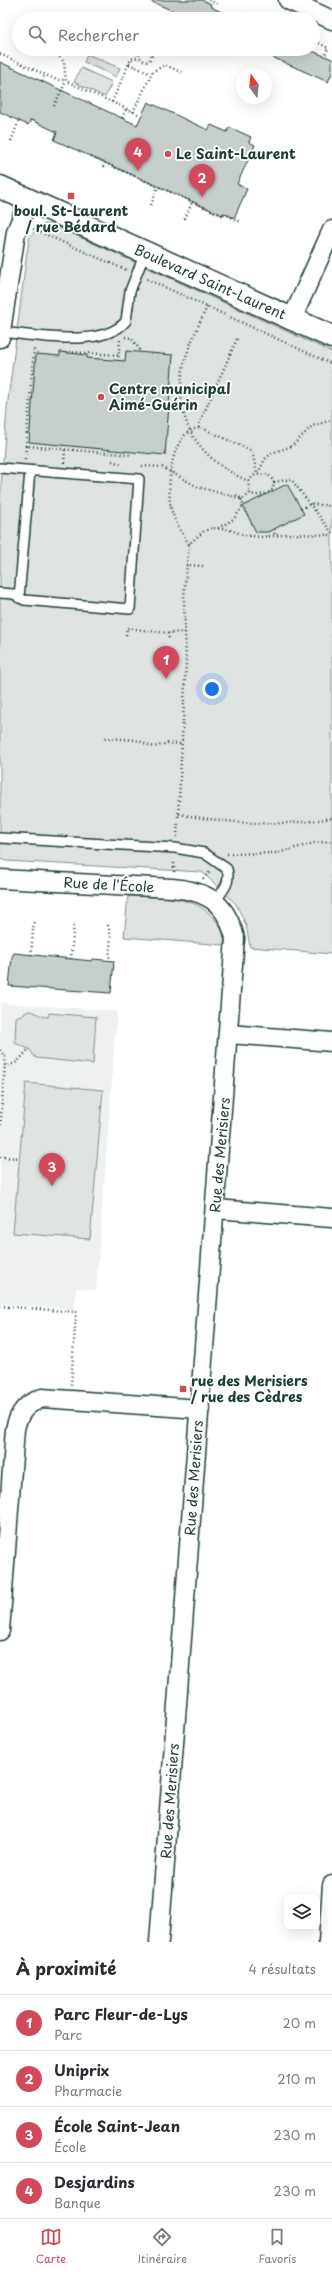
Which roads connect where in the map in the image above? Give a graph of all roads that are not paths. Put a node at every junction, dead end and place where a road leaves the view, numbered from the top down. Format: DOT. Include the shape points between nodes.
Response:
graph roads {
  1 [pos="288,0"];
  2 [pos="314,12"];
  3 [pos="320,15"];
  4 [pos="332,20"];
  5 [pos="0,187"];
  6 [pos="28,201"];
  7 [pos="332,230"];
  8 [pos="145,253"];
  9 [pos="292,319"];
  10 [pos="0,335"];
  11 [pos="332,338"];
  12 [pos="0,468"];
  13 [pos="30,471"];
  14 [pos="0,593"];
  15 [pos="19,598"];
  16 [pos="0,838"];
  17 [pos="0,878"];
  18 [pos="214,902"];
  19 [pos="229,1034"];
  20 [pos="332,1042"];
  21 [pos="215,1209"];
  22 [pos="332,1218"];
  23 [pos="200,1409"];
  24 [pos="0,1630"];
  25 [pos="332,1885"];
  26 [pos="159,1942"];
  27 [pos="328,1942"];
  1 -- 2 [label="street"];
  3 -- 4 [label="street"];
  5 -- 6 [label="street, Boulevard Saint-Laurent"];
  6 -- 8 [label="street, Boulevard Saint-Laurent"];
  6 -- 10 [label="street" via="16,232"];
  7 -- 9 [label="street"];
  8 -- 9 [label="street, Boulevard Saint-Laurent"];
  8 -- 10 [label="lane" via="130,290 126,321 116,330 81,338"];
  9 -- 11 [label="street, Boulevard Saint-Laurent"];
  12 -- 13 [label="lane"];
  13 -- 15 [label="lane"];
  13 -- 15 [label="lane" via="139,479 130,610"];
  14 -- 15 [label="lane" via="14,594"];
  16 -- 18 [label="lane" via="175,848 204,853 227,869 226,887"];
  17 -- 18 [label="street, Rue de l'École" via="188,890 205,895"];
  18 -- 19 [label="street, Rue des Merisiers" via="227,915 235,938"];
  19 -- 20 [label="street"];
  19 -- 21 [label="street, Rue des Merisiers"];
  21 -- 22 [label="street"];
  21 -- 23 [label="street, Rue des Merisiers"];
  23 -- 24 [label="street" via="42,1398 24,1408 18,1416 15,1429"];
  23 -- 26 [label="street, Rue des Merisiers"];
  25 -- 27 [label="street"];
}
